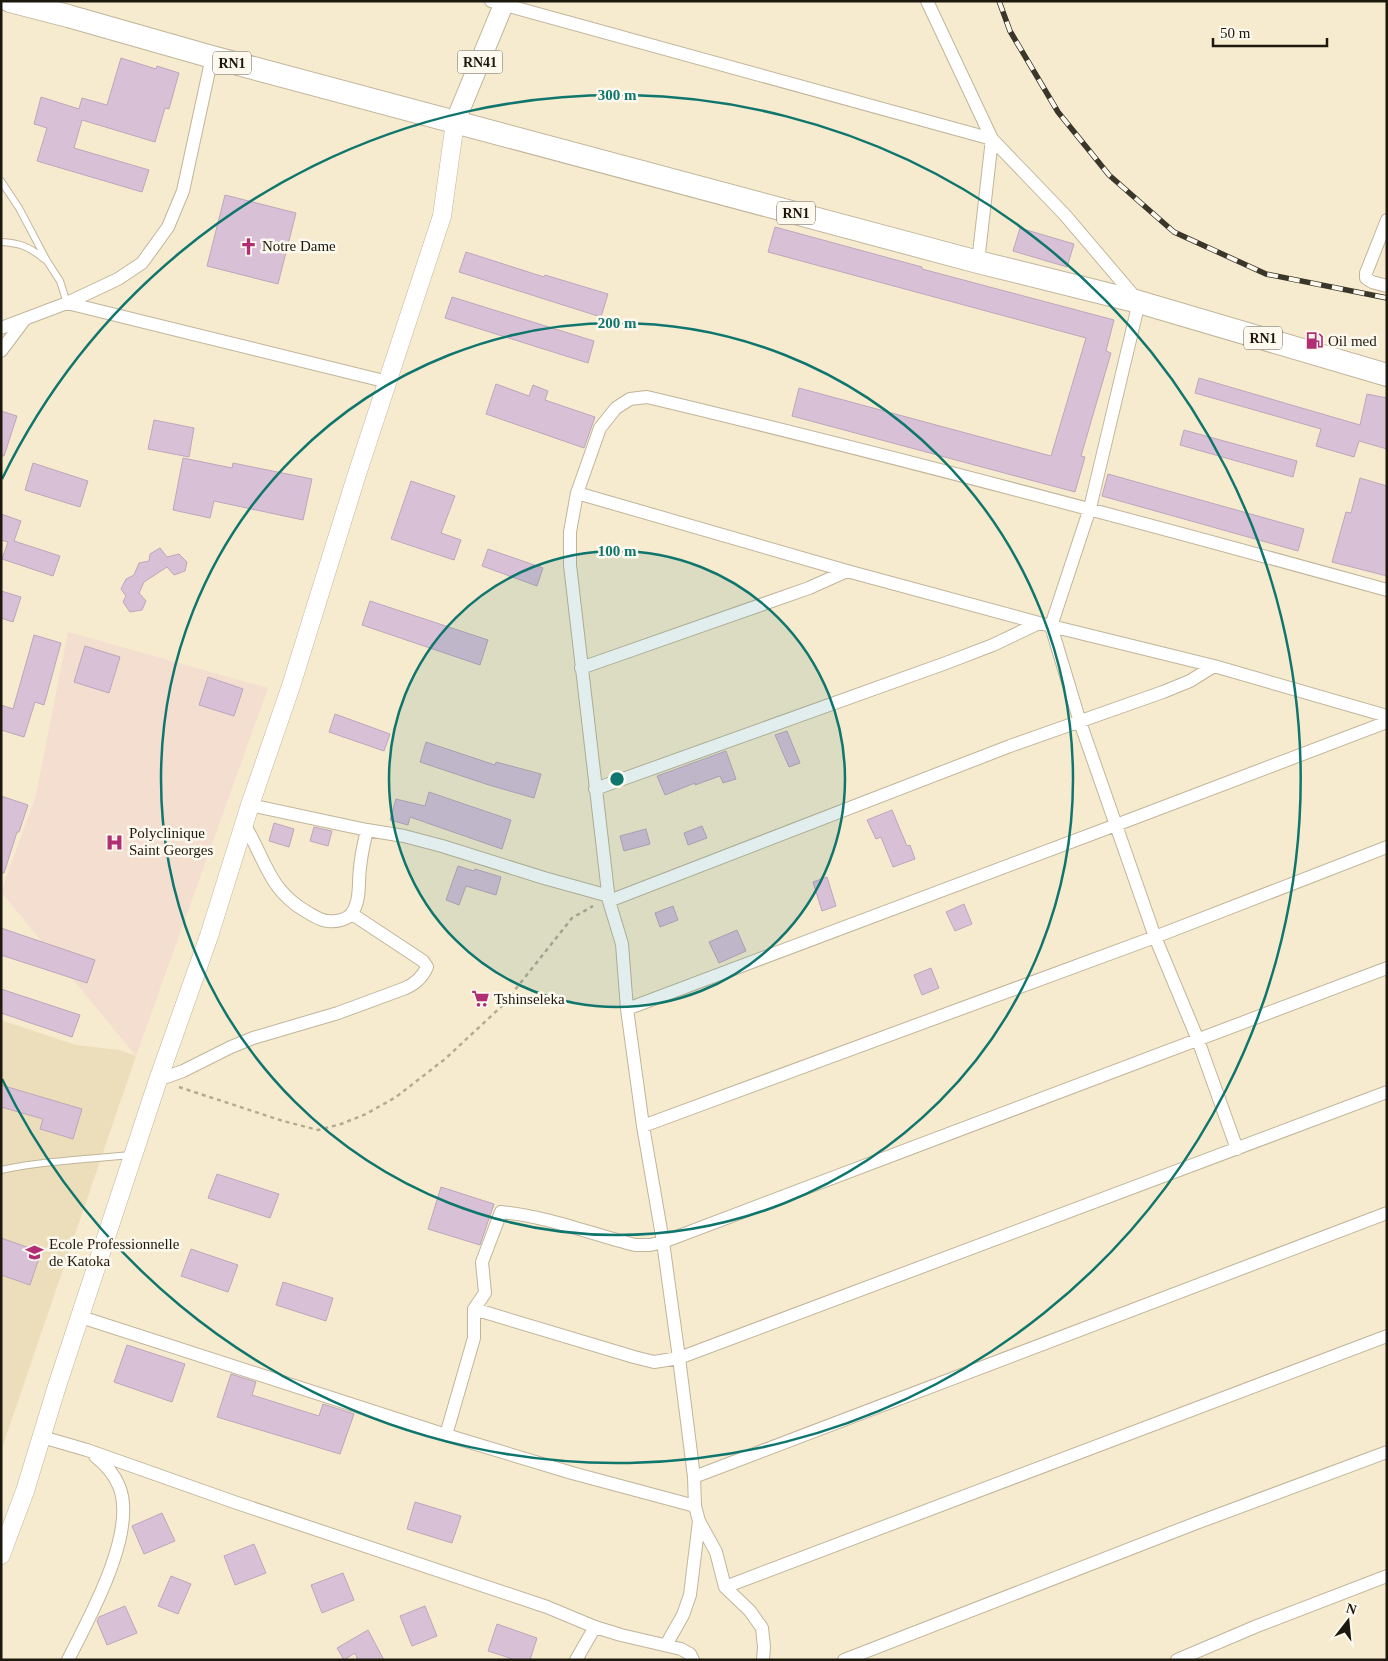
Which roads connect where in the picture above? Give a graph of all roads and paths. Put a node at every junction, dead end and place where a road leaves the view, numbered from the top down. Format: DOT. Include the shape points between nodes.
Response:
graph roads {
  1 [pos="10,1"];
  2 [pos="927,1"];
  3 [pos="500,2"];
  4 [pos="212,57"];
  5 [pos="455,122"];
  6 [pos="992,140"];
  7 [pos="1,181"];
  8 [pos="1387,220"];
  9 [pos="1,242"];
  10 [pos="47,262"];
  11 [pos="978,262"];
  12 [pos="1387,286"];
  13 [pos="1139,302"];
  14 [pos="68,303"];
  15 [pos="25,318"];
  16 [pos="1,328"];
  17 [pos="1,351"];
  18 [pos="1387,375"];
  19 [pos="388,382"];
  20 [pos="578,494"];
  21 [pos="1090,508"];
  22 [pos="847,571"];
  23 [pos="1387,590"];
  24 [pos="1045,624"];
  25 [pos="1214,666"];
  26 [pos="581,668"];
  27 [pos="1387,716"];
  28 [pos="1080,722"];
  29 [pos="1387,722"];
  30 [pos="595,789"];
  31 [pos="250,805"];
  32 [pos="244,824"];
  33 [pos="1116,825"];
  34 [pos="367,830"];
  35 [pos="1387,847"];
  36 [pos="609,898"];
  37 [pos="352,914"];
  38 [pos="1155,937"];
  39 [pos="1387,968"];
  40 [pos="627,1009"];
  41 [pos="1198,1040"];
  42 [pos="158,1080"];
  43 [pos="1387,1092"];
  44 [pos="643,1126"];
  45 [pos="1237,1149"];
  46 [pos="134,1154"];
  47 [pos="1,1170"];
  48 [pos="1387,1212"];
  49 [pos="663,1242"];
  50 [pos="474,1310"];
  51 [pos="81,1317"];
  52 [pos="1387,1336"];
  53 [pos="680,1358"];
  54 [pos="446,1435"];
  55 [pos="42,1436"];
  56 [pos="87,1450"];
  57 [pos="1387,1452"];
  58 [pos="694,1476"];
  59 [pos="694,1506"];
  60 [pos="700,1521"];
  61 [pos="1,1555"];
  62 [pos="1387,1576"];
  63 [pos="725,1587"];
  64 [pos="595,1627"];
  65 [pos="666,1645"];
  66 [pos="68,1660"];
  67 [pos="576,1660"];
  68 [pos="693,1660"];
  69 [pos="763,1660"];
  70 [pos="844,1660"];
  71 [pos="1177,1660"];
  1 -- 4 [label="highway, RN1"];
  2 -- 6 [label="street"];
  3 -- 5 [label="main road, RN41"];
  3 -- 6 [label="street"];
  4 -- 5 [label="highway, RN1"];
  4 -- 14 [label="street" via="183,191 168,227 142,263 118,279"];
  5 -- 11 [label="highway, RN1"];
  5 -- 19 [label="street" via="442,216"];
  6 -- 11 [label="street"];
  6 -- 13 [label="street" via="1065,215"];
  7 -- 10 [label="lane"];
  8 -- 12 [label="street" via="1366,274 1372,282"];
  9 -- 10 [label="lane" via="30,248"];
  10 -- 14 [label="lane" via="60,281"];
  11 -- 13 [label="highway, RN1"];
  13 -- 18 [label="highway, RN1"];
  13 -- 21 [label="street"];
  14 -- 15 [label="street"];
  14 -- 19 [label="street"];
  15 -- 16 [label="street"];
  15 -- 17 [label="street"];
  19 -- 31 [label="street"];
  20 -- 21 [label="street" via="600,428 616,408 630,399 647,397"];
  20 -- 22 [label="street"];
  20 -- 26 [label="street" via="570,532 570,564"];
  21 -- 23 [label="street"];
  21 -- 24 [label="street"];
  22 -- 24 [label="street"];
  22 -- 26 [label="street" via="810,588"];
  24 -- 25 [label="street"];
  24 -- 28 [label="street"];
  24 -- 30 [label="street" via="946,663"];
  25 -- 27 [label="street"];
  25 -- 28 [label="street" via="1163,692"];
  26 -- 30 [label="street"];
  28 -- 33 [label="street"];
  28 -- 36 [label="street"];
  29 -- 33 [label="street"];
  30 -- 36 [label="street"];
  31 -- 32 [label="street"];
  31 -- 34 [label="street"];
  32 -- 37 [label="street" via="272,880 285,895 324,921 337,922"];
  32 -- 42 [label="street"];
  33 -- 38 [label="street"];
  33 -- 40 [label="street"];
  34 -- 36 [label="street" via="442,846"];
  34 -- 37 [label="street" via="357,902"];
  35 -- 38 [label="street"];
  36 -- 40 [label="street" via="622,944"];
  36 -- 42 [label="path" via="572,918 502,1005 445,1059 396,1097 366,1114 318,1130"];
  37 -- 42 [label="street" via="423,961 427,967 423,975 403,989 253,1038"];
  38 -- 41 [label="street"];
  38 -- 44 [label="street"];
  39 -- 41 [label="street"];
  40 -- 44 [label="street"];
  41 -- 45 [label="street"];
  41 -- 49 [label="street"];
  42 -- 46 [label="street"];
  43 -- 45 [label="street"];
  44 -- 49 [label="street"];
  45 -- 53 [label="street"];
  46 -- 47 [label="lane" via="27,1164"];
  46 -- 51 [label="street"];
  48 -- 58 [label="street"];
  49 -- 50 [label="street" via="635,1245 501,1212 482,1262 485,1293"];
  49 -- 53 [label="street"];
  50 -- 53 [label="street" via="654,1362"];
  50 -- 54 [label="street" via="474,1338"];
  51 -- 54 [label="street"];
  51 -- 55 [label="street"];
  52 -- 63 [label="street"];
  53 -- 58 [label="street"];
  54 -- 59 [label="street"];
  55 -- 56 [label="street"];
  55 -- 61 [label="street"];
  56 -- 64 [label="street" via="246,1507 547,1607"];
  56 -- 66 [label="street" via="105,1464 119,1485 123,1503 122,1524 104,1588"];
  57 -- 70 [label="street"];
  58 -- 59 [label="street"];
  59 -- 60 [label="street"];
  60 -- 63 [label="street" via="716,1552"];
  60 -- 65 [label="street" via="690,1595"];
  62 -- 71 [label="street" via="1265,1622"];
  63 -- 69 [label="street" via="762,1628"];
  64 -- 65 [label="street"];
  64 -- 67 [label="street"];
  65 -- 68 [label="street" via="682,1649"];
}
